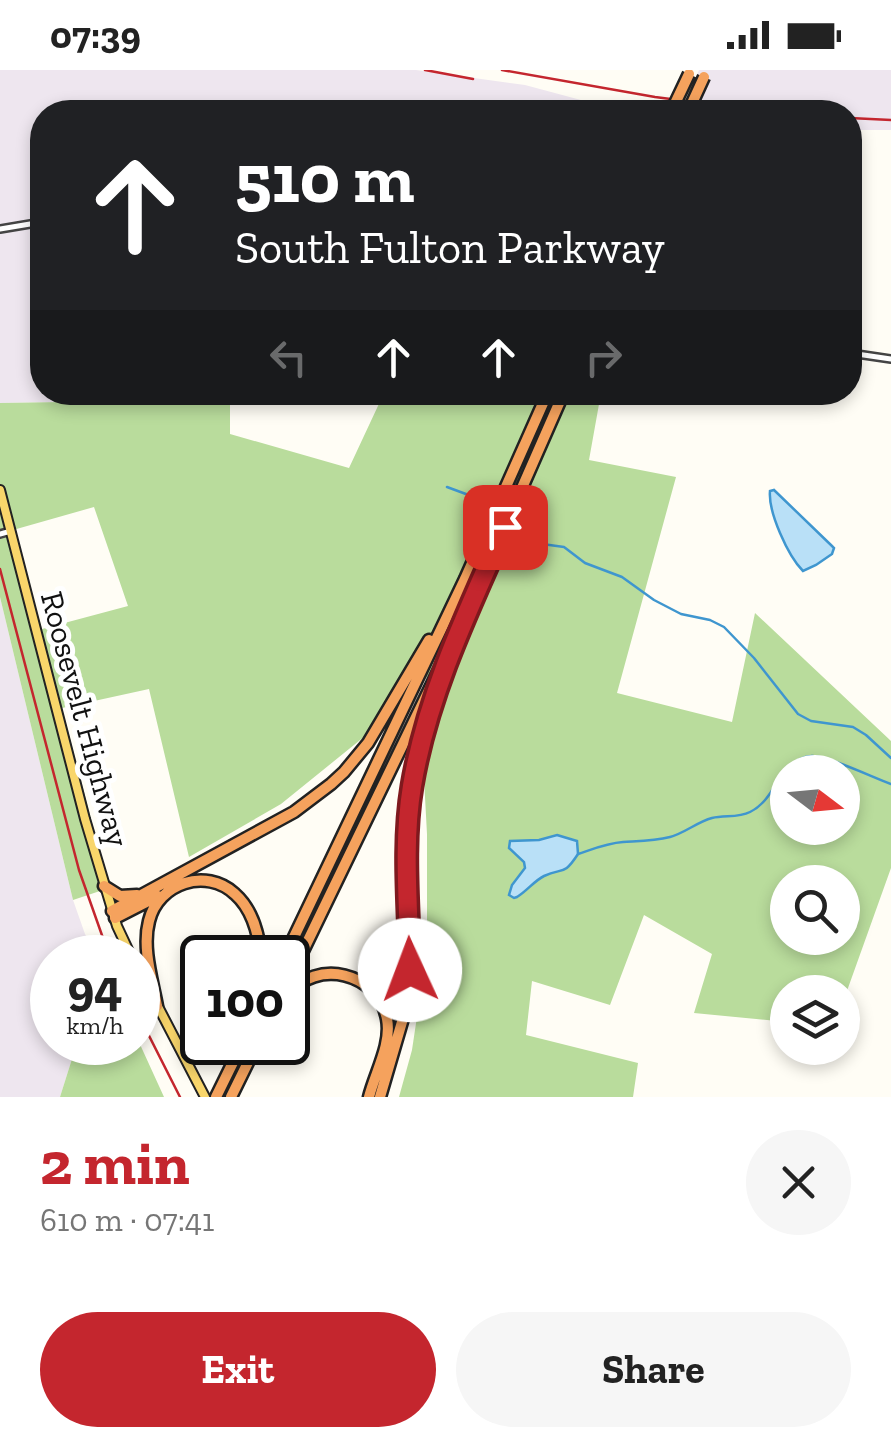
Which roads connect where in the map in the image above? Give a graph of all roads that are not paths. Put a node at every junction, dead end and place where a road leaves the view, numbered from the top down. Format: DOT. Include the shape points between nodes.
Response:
graph roads {
  1 [pos="690,72"];
  2 [pos="705,74"];
  3 [pos="677,100"];
  4 [pos="693,100"];
  5 [pos="30,224"];
  6 [pos="0,229"];
  7 [pos="862,354"];
  8 [pos="891,358"];
  9 [pos="542,405"];
  10 [pos="558,405"];
  11 [pos="0,490"];
  12 [pos="11,532"];
  13 [pos="0,534"];
  14 [pos="465,579"];
  15 [pos="475,594"];
  16 [pos="104,886"];
  17 [pos="168,891"];
  18 [pos="142,894"];
  19 [pos="114,914"];
  20 [pos="123,935"];
  21 [pos="147,935"];
  22 [pos="257,935"];
  23 [pos="295,935"];
  24 [pos="310,936"];
  25 [pos="310,978"];
  26 [pos="160,1012"];
  27 [pos="230,1065"];
  28 [pos="247,1065"];
  29 [pos="206,1097"];
  30 [pos="216,1097"];
  31 [pos="231,1097"];
  32 [pos="369,1097"];
  33 [pos="380,1097"];
  1 -- 3 [label="highway, bridge"];
  2 -- 4 [label="highway, bridge"];
  5 -- 6 [label="street"];
  7 -- 8 [label="street"];
  9 -- 14 [label="highway"];
  10 -- 15 [label="highway"];
  11 -- 12 [label="main road, Roosevelt Highway"];
  12 -- 13 [label="street"];
  12 -- 16 [label="main road, Roosevelt Highway"];
  14 -- 18 [label="highway" via="377,729 344,772 294,812"];
  14 -- 23 [label="highway"];
  15 -- 24 [label="highway"];
  15 -- 33 [label="highway" via="412,784 409,985"];
  16 -- 18 [label="highway" via="120,896"];
  16 -- 19 [label="main road, Roosevelt Highway"];
  17 -- 19 [label="highway"];
  17 -- 21 [label="highway" via="156,904"];
  17 -- 22 [label="highway" via="200,880 218,884 247,908"];
  18 -- 19 [label="highway"];
  19 -- 20 [label="main road, Roosevelt Highway"];
  25 -- 32 [label="highway" via="344,975 378,998 387,1036"];
  26 -- 29 [label="main road"];
  27 -- 30 [label="highway"];
  28 -- 31 [label="highway"];
}
